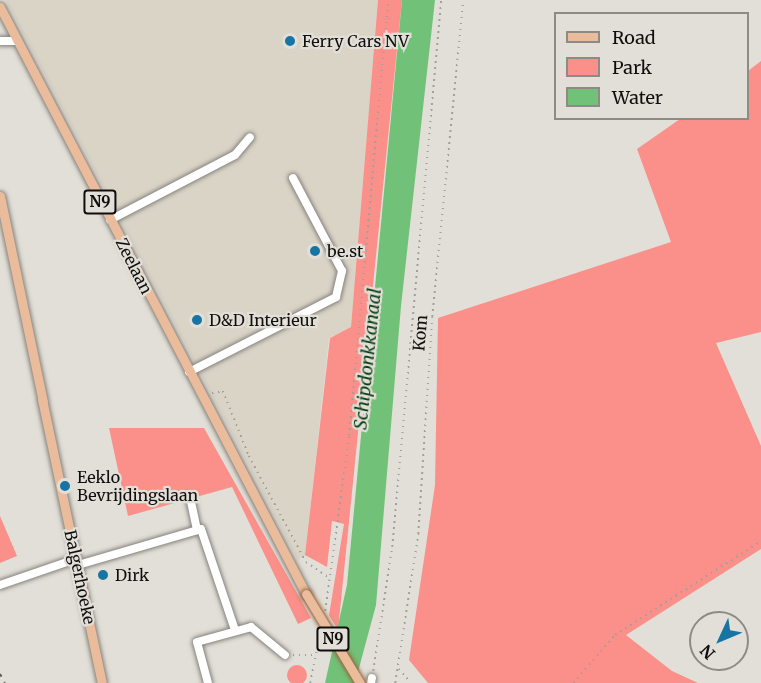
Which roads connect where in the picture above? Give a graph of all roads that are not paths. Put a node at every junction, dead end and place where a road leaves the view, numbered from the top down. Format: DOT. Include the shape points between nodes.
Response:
graph roads {
  1 [pos="0,7"];
  2 [pos="0,41"];
  3 [pos="17,41"];
  4 [pos="250,137"];
  5 [pos="293,178"];
  6 [pos="0,196"];
  7 [pos="110,220"];
  8 [pos="189,372"];
  9 [pos="190,497"];
  10 [pos="199,529"];
  11 [pos="77,562"];
  12 [pos="0,585"];
  13 [pos="235,630"];
  14 [pos="285,655"];
  15 [pos="102,683"];
  16 [pos="208,683"];
  17 [pos="360,683"];
  1 -- 3 [label="main road, Zeelaan / N9"];
  2 -- 3 [label="street"];
  3 -- 7 [label="main road, Zeelaan / N9"];
  4 -- 7 [label="street" via="235,155"];
  5 -- 8 [label="street" via="342,271 336,297"];
  6 -- 11 [label="main road, Balgerhoeke"];
  7 -- 8 [label="main road, Zeelaan / N9"];
  8 -- 17 [label="main road, Zeelaan / N9, bridge" via="306,594"];
  9 -- 10 [label="street"];
  10 -- 11 [label="street"];
  10 -- 13 [label="street"];
  11 -- 12 [label="street"];
  11 -- 15 [label="main road, Balgerhoeke"];
  13 -- 14 [label="street" via="259,630"];
  13 -- 16 [label="street" via="197,642"];
}
